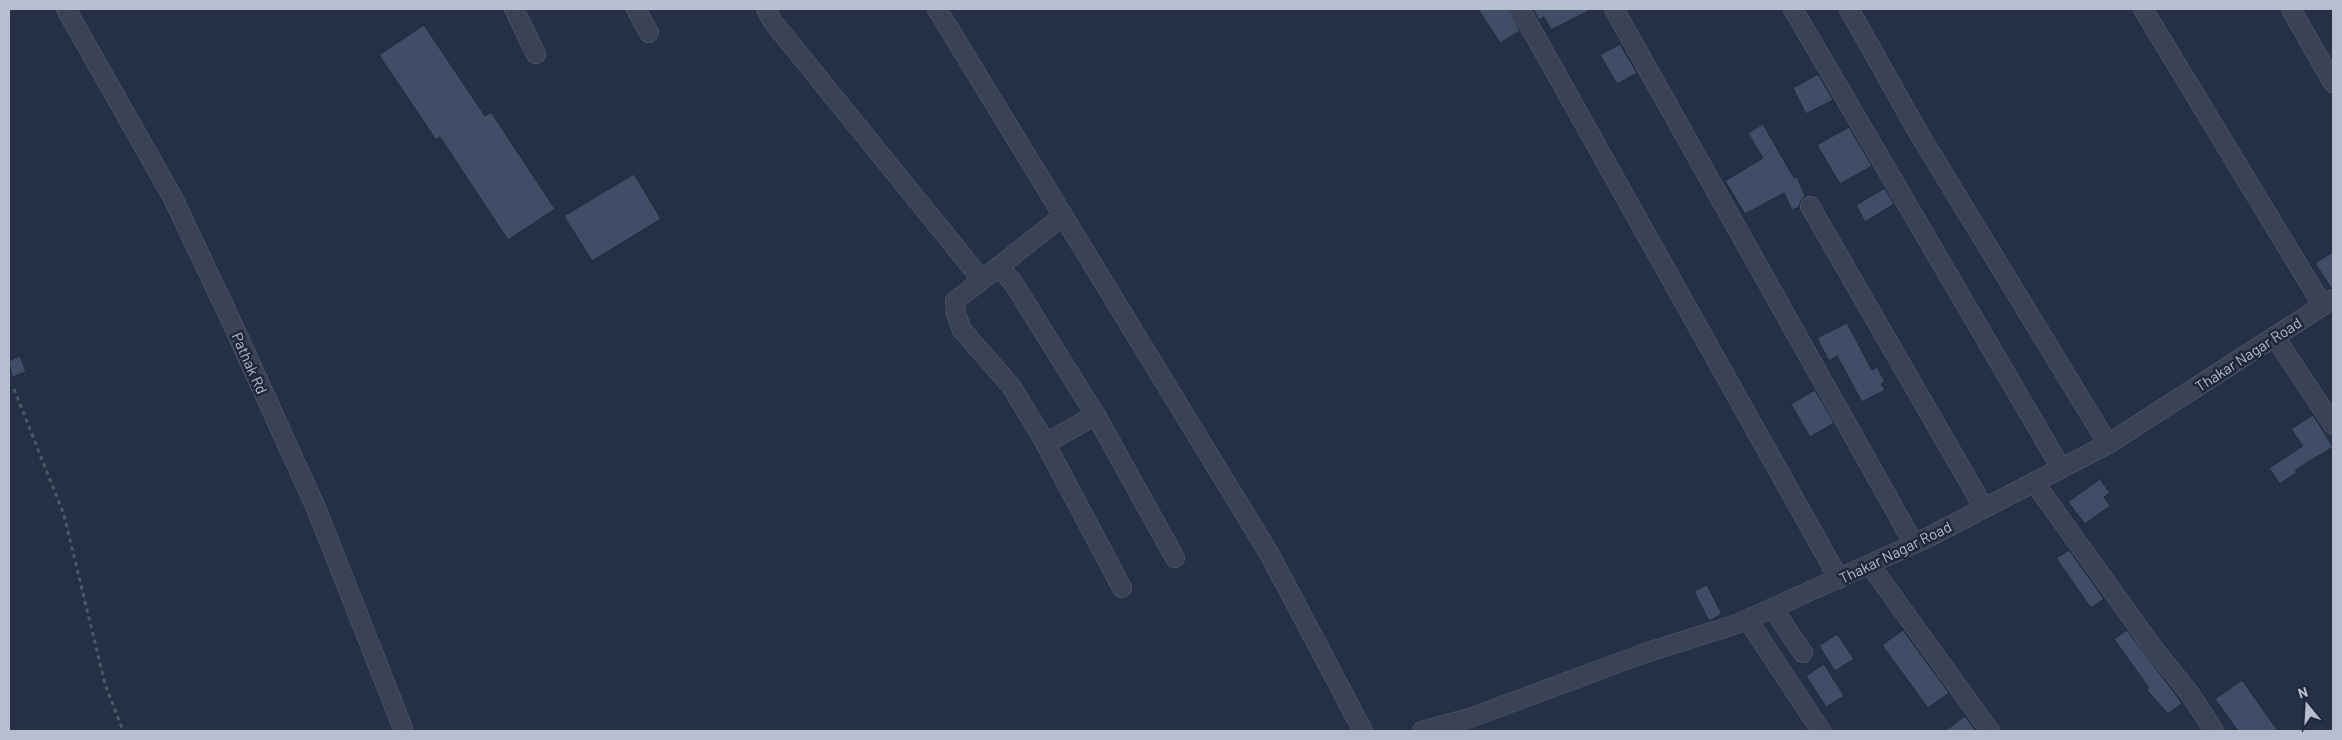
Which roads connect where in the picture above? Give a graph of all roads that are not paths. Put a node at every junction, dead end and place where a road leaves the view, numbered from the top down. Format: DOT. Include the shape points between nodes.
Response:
graph roads {
  1 [pos="66,9"];
  2 [pos="514,9"];
  3 [pos="636,9"];
  4 [pos="766,9"];
  5 [pos="937,9"];
  6 [pos="1520,9"];
  7 [pos="1614,9"];
  8 [pos="1793,9"];
  9 [pos="1850,9"];
  10 [pos="2143,9"];
  11 [pos="2291,9"];
  12 [pos="649,33"];
  13 [pos="536,54"];
  14 [pos="2333,83"];
  15 [pos="1810,206"];
  16 [pos="1064,216"];
  17 [pos="999,266"];
  18 [pos="982,280"];
  19 [pos="2328,303"];
  20 [pos="2275,337"];
  21 [pos="1096,415"];
  22 [pos="2333,424"];
  23 [pos="1046,443"];
  24 [pos="2108,444"];
  25 [pos="2061,468"];
  26 [pos="2034,482"];
  27 [pos="1984,508"];
  28 [pos="1914,544"];
  29 [pos="1175,558"];
  30 [pos="1870,565"];
  31 [pos="1838,579"];
  32 [pos="1122,588"];
  33 [pos="1773,609"];
  34 [pos="1748,620"];
  35 [pos="1803,653"];
  36 [pos="404,731"];
  37 [pos="1363,731"];
  38 [pos="1422,731"];
  39 [pos="1821,731"];
  40 [pos="1990,731"];
  41 [pos="2214,731"];
  1 -- 36 [label="street, Pathak Rd" via="173,198 225,308 316,508"];
  2 -- 13 [label="street"];
  3 -- 12 [label="street"];
  4 -- 18 [label="street" via="773,22"];
  5 -- 16 [label="street"];
  6 -- 31 [label="street"];
  7 -- 28 [label="street"];
  8 -- 25 [label="street"];
  9 -- 24 [label="street" via="1918,132"];
  10 -- 19 [label="street"];
  11 -- 14 [label="street"];
  15 -- 27 [label="street"];
  16 -- 17 [label="street"];
  16 -- 37 [label="street" via="1270,555"];
  17 -- 18 [label="street"];
  17 -- 21 [label="street" via="1014,284"];
  18 -- 23 [label="street" via="955,301 962,330 1011,386"];
  19 -- 20 [label="street, Thakar Nagar Road"];
  20 -- 22 [label="street"];
  20 -- 24 [label="street, Thakar Nagar Road"];
  21 -- 23 [label="street"];
  21 -- 29 [label="street"];
  23 -- 32 [label="street"];
  24 -- 25 [label="street, Thakar Nagar Road"];
  25 -- 26 [label="street, Thakar Nagar Road"];
  26 -- 27 [label="street, Thakar Nagar Road"];
  26 -- 41 [label="street"];
  27 -- 28 [label="street, Thakar Nagar Road"];
  28 -- 30 [label="street, Thakar Nagar Road"];
  30 -- 31 [label="street, Thakar Nagar Road"];
  30 -- 40 [label="street"];
  31 -- 33 [label="street, Thakar Nagar Road"];
  33 -- 34 [label="street, Thakar Nagar Road"];
  33 -- 35 [label="street"];
  34 -- 38 [label="street, Thakar Nagar Road" via="1645,653 1470,718"];
  34 -- 39 [label="street"];
}
